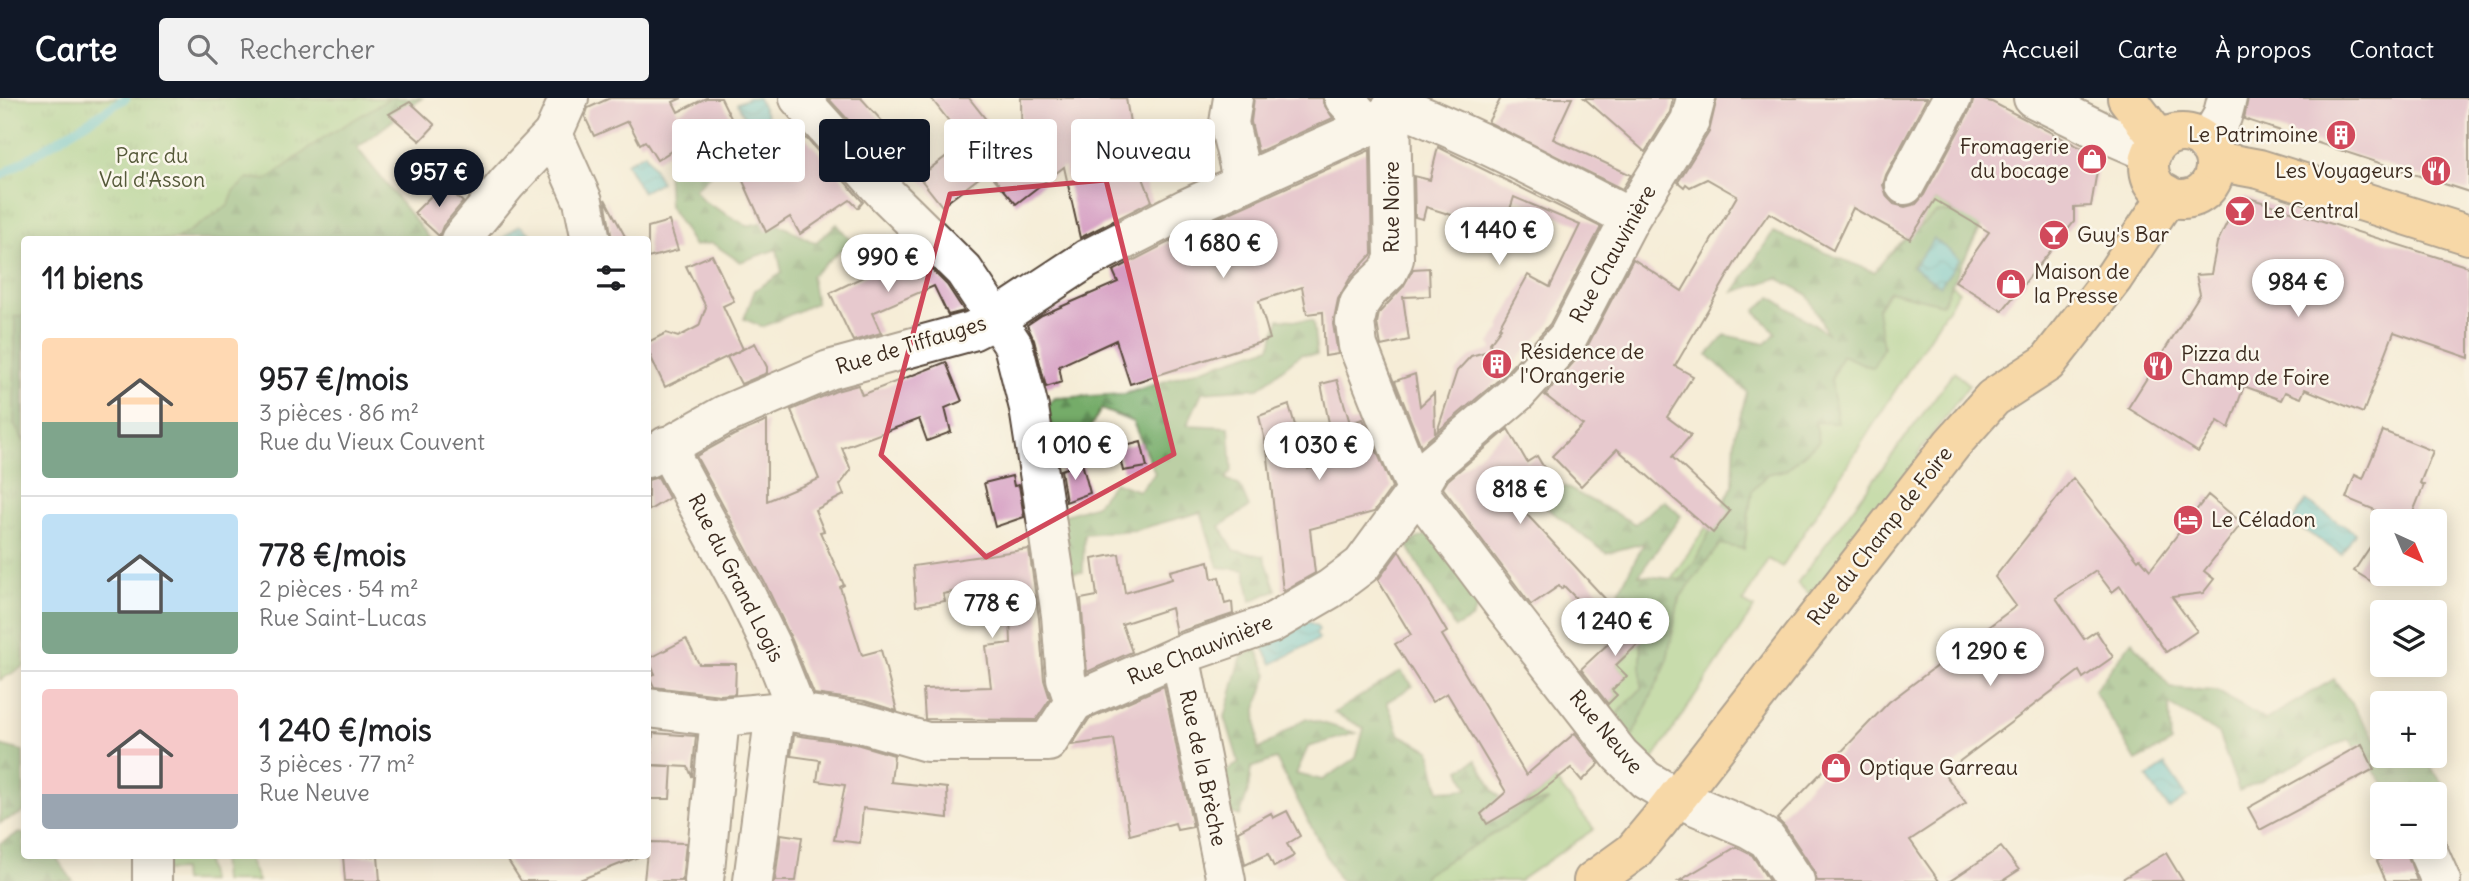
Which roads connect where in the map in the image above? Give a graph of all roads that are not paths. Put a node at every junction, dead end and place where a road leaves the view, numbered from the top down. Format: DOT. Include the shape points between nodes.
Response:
graph roads {
  1 [pos="569,98"];
  2 [pos="799,98"];
  3 [pos="1233,98"];
  4 [pos="1696,98"];
  5 [pos="1952,98"];
  6 [pos="2033,98"];
  7 [pos="2127,98"];
  8 [pos="2227,98"];
  9 [pos="1380,107"];
  10 [pos="554,134"];
  11 [pos="2156,147"];
  12 [pos="2211,152"];
  13 [pos="1243,183"];
  14 [pos="1905,185"];
  15 [pos="2166,194"];
  16 [pos="1630,218"];
  17 [pos="2469,235"];
  18 [pos="463,236"];
  19 [pos="591,236"];
  20 [pos="996,319"];
  21 [pos="657,452"];
  22 [pos="1418,490"];
  23 [pos="1180,655"];
  24 [pos="1074,702"];
  25 [pos="651,708"];
  26 [pos="787,712"];
  27 [pos="720,717"];
  28 [pos="1677,798"];
  29 [pos="152,859"];
  30 [pos="2431,859"];
  31 [pos="152,881"];
  32 [pos="704,881"];
  33 [pos="752,881"];
  34 [pos="1226,881"];
  35 [pos="1593,881"];
  36 [pos="1795,881"];
  37 [pos="2441,881"];
  1 -- 10 [label="street"];
  2 -- 20 [label="street" via="964,271"];
  3 -- 13 [label="street" via="1229,123"];
  4 -- 16 [label="street, Rue Chauvinière" via="1690,121"];
  5 -- 14 [label="street"];
  6 -- 11 [label="street" via="2101,131"];
  7 -- 11 [label="main road"];
  8 -- 12 [label="street"];
  9 -- 13 [label="street, Rue de Tiffauges"];
  9 -- 16 [label="street" via="1472,138"];
  9 -- 22 [label="street, Rue Noire" via="1394,259 1359,304 1355,322 1358,346"];
  10 -- 18 [label="street"];
  10 -- 19 [label="street" via="583,201"];
  11 -- 12 [label="main road" via="2171,134 2183,132 2194,134"];
  11 -- 15 [label="main road" via="2150,171"];
  12 -- 15 [label="main road" via="2211,181 2205,190 2186,198"];
  12 -- 17 [label="main road"];
  13 -- 20 [label="street, Rue de Tiffauges" via="1087,259"];
  15 -- 28 [label="main road, Rue du Champ de Foire" via="2115,277 2047,363 1993,398 1952,444"];
  16 -- 22 [label="street, Rue Chauvinière" via="1568,337 1517,393 1431,466"];
  20 -- 21 [label="street, Rue de Tiffauges" via="972,331 829,370 724,415"];
  20 -- 24 [label="street" via="1013,345 1029,408 1061,615 1066,678"];
  21 -- 26 [label="street, Rue du Grand Logis" via="745,593 772,648"];
  22 -- 23 [label="street, Rue Chauvinière" via="1362,565 1330,589 1270,624"];
  22 -- 28 [label="street, Rue Neuve" via="1620,755 1646,780"];
  23 -- 24 [label="street, Rue Chauvinière"];
  23 -- 34 [label="street, Rue de la Brèche"];
  24 -- 26 [label="street" via="1048,742 927,742 860,723"];
  25 -- 27 [label="street"];
  26 -- 27 [label="street"];
  26 -- 33 [label="street"];
  27 -- 32 [label="street"];
  28 -- 35 [label="main road, Rue du Champ de Foire" via="1633,852"];
  28 -- 36 [label="street, Rue Neuve" via="1767,839"];
  29 -- 31 [label="street"];
  30 -- 37 [label="street"];
}
